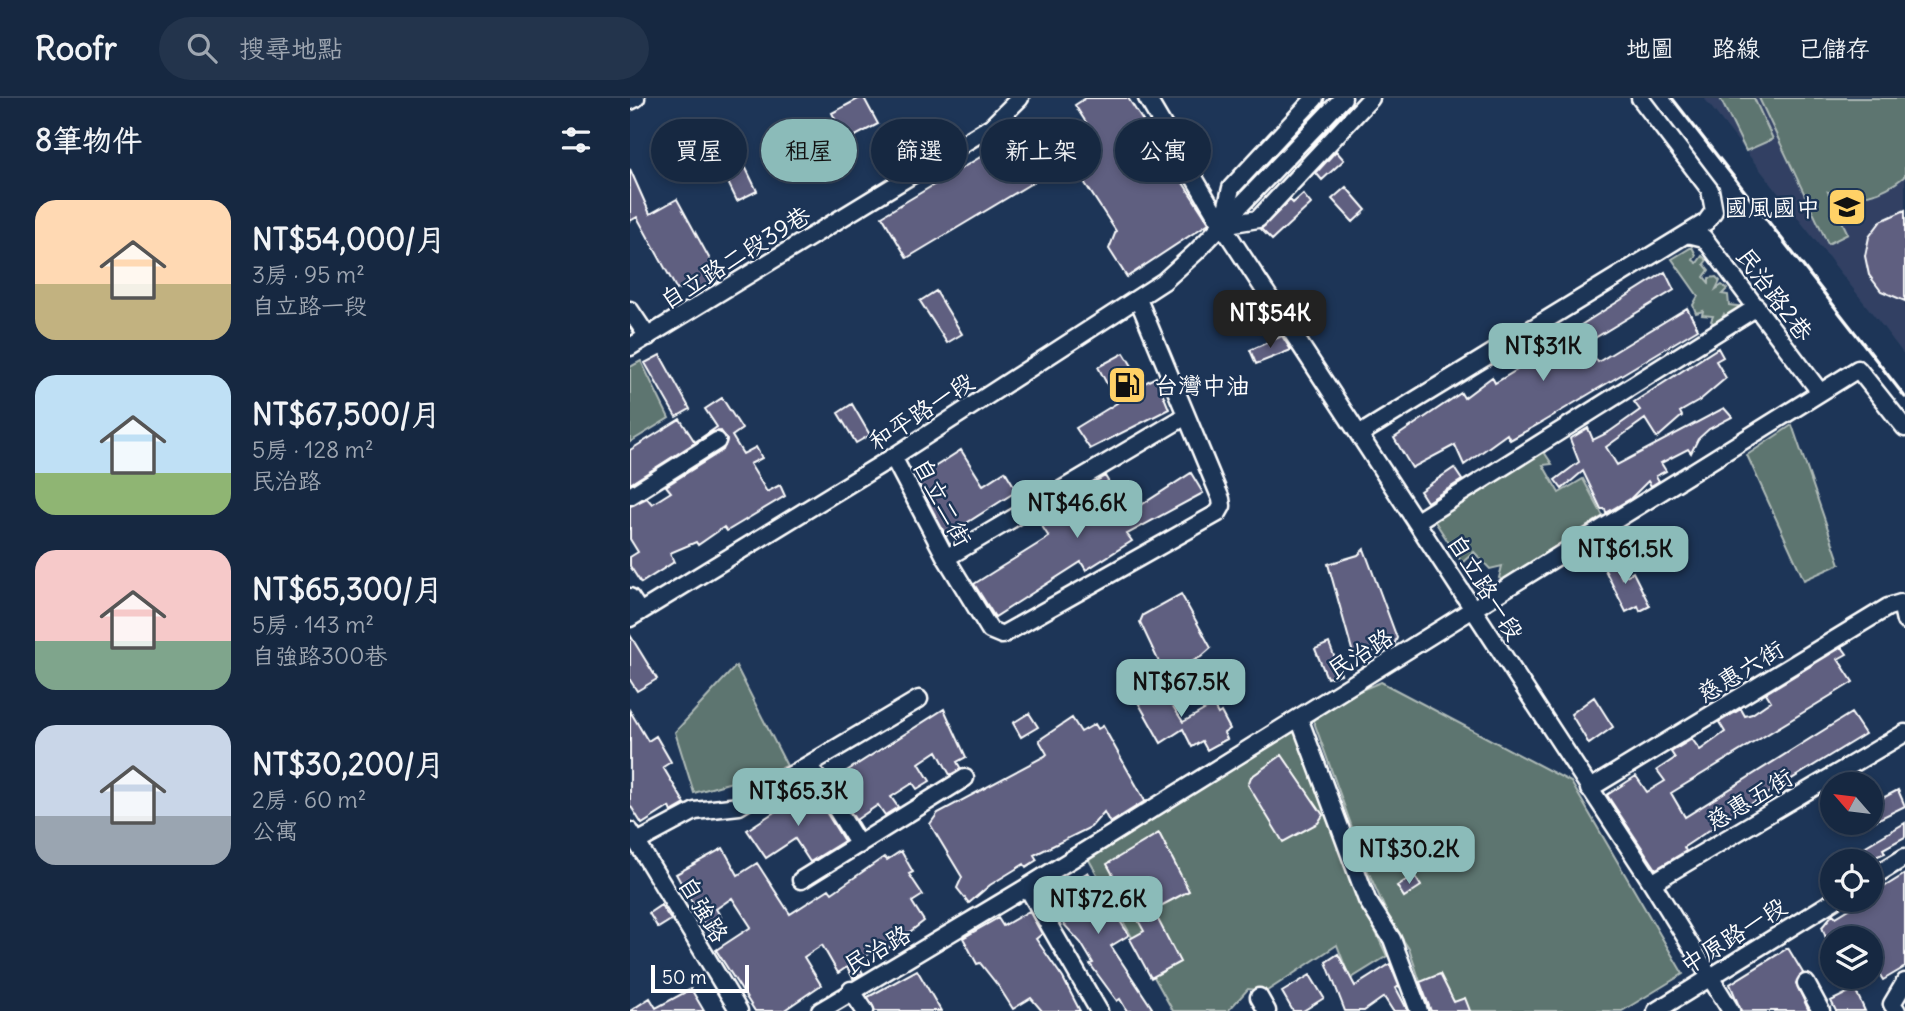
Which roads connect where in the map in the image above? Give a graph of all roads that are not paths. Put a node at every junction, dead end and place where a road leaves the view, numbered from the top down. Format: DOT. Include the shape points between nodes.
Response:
graph roads {
  1 [pos="636,98"];
  2 [pos="1020,98"];
  3 [pos="1147,98"];
  4 [pos="1315,98"];
  5 [pos="1343,98"];
  6 [pos="1371,98"];
  7 [pos="1640,98"];
  8 [pos="630,102"];
  9 [pos="1222,225"];
  10 [pos="1688,234"];
  11 [pos="1138,299"];
  12 [pos="1758,307"];
  13 [pos="630,310"];
  14 [pos="648,337"];
  15 [pos="630,347"];
  16 [pos="1820,392"];
  17 [pos="1186,416"];
  18 [pos="1905,428"];
  19 [pos="1360,434"];
  20 [pos="717,441"];
  21 [pos="893,457"];
  22 [pos="630,496"];
  23 [pos="1417,521"];
  24 [pos="946,558"];
  25 [pos="630,597"];
  26 [pos="1474,610"];
  27 [pos="635,615"];
  28 [pos="1905,621"];
  29 [pos="919,699"];
  30 [pos="1299,718"];
  31 [pos="1905,733"];
  32 [pos="809,765"];
  33 [pos="965,778"];
  34 [pos="1588,789"];
  35 [pos="633,837"];
  36 [pos="859,845"];
  37 [pos="1905,857"];
  38 [pos="1883,871"];
  39 [pos="801,880"];
  40 [pos="1652,883"];
  41 [pos="1027,887"];
  42 [pos="1820,909"];
  43 [pos="1707,977"];
  44 [pos="1806,983"];
  45 [pos="1902,986"];
  46 [pos="851,990"];
  47 [pos="739,1011"];
  48 [pos="820,1011"];
  49 [pos="865,1011"];
  50 [pos="1099,1011"];
  51 [pos="1419,1011"];
  52 [pos="1656,1011"];
  53 [pos="1731,1011"];
  54 [pos="1821,1011"];
  55 [pos="1897,1011"];
  1 -- 8 [label="street"];
  2 -- 14 [label="street, 自立路二段39巷" via="992,126"];
  3 -- 9 [label="street, 自立路一段"];
  4 -- 9 [label="street" via="1231,188"];
  5 -- 9 [label="street, 和平路一段"];
  6 -- 9 [label="street" via="1258,219"];
  7 -- 10 [label="street" via="1710,190 1714,211"];
  9 -- 11 [label="street, 和平路一段" via="1164,281"];
  9 -- 19 [label="street, 自立路一段"];
  10 -- 12 [label="street, 民治路2巷" via="1704,238"];
  10 -- 19 [label="street"];
  11 -- 17 [label="street"];
  11 -- 21 [label="street, 和平路一段"];
  12 -- 16 [label="street, 民治路2巷"];
  12 -- 23 [label="street"];
  13 -- 14 [label="street"];
  14 -- 15 [label="street, 自立路二段39巷"];
  16 -- 18 [label="street, 民治路" via="1858,369"];
  16 -- 26 [label="street, 民治路"];
  17 -- 24 [label="street"];
  17 -- 24 [label="street, 自立二街" via="1222,506 1218,513 1002,635 990,630"];
  19 -- 23 [label="street, 自立路一段"];
  20 -- 22 [label="street"];
  21 -- 24 [label="street, 自立二街"];
  21 -- 27 [label="street, 和平路一段"];
  23 -- 26 [label="street, 自立路一段"];
  25 -- 27 [label="street"];
  26 -- 30 [label="street, 民治路"];
  26 -- 34 [label="street, 自立路一段"];
  28 -- 34 [label="street, 慈惠六街" via="1901,603 1888,607"];
  29 -- 32 [label="street"];
  30 -- 41 [label="street, 民治路"];
  30 -- 51 [label="street" via="1367,900 1392,939"];
  31 -- 40 [label="street, 慈惠五街"];
  32 -- 35 [label="street" via="739,806 695,811"];
  32 -- 36 [label="street"];
  33 -- 36 [label="street"];
  34 -- 40 [label="street, 自立路一段"];
  35 -- 47 [label="street, 自強路"];
  36 -- 39 [label="street"];
  37 -- 38 [label="street"];
  40 -- 43 [label="street, 自立路一段"];
  41 -- 46 [label="street, 民治路"];
  41 -- 50 [label="street"];
  42 -- 43 [label="street, 中原路一段"];
  43 -- 52 [label="street, 中原路一段"];
  43 -- 53 [label="street, 自立路一段"];
  44 -- 54 [label="street"];
  45 -- 55 [label="street" via="1892,1004"];
  46 -- 48 [label="street, 民治路"];
  46 -- 49 [label="street"];
}
